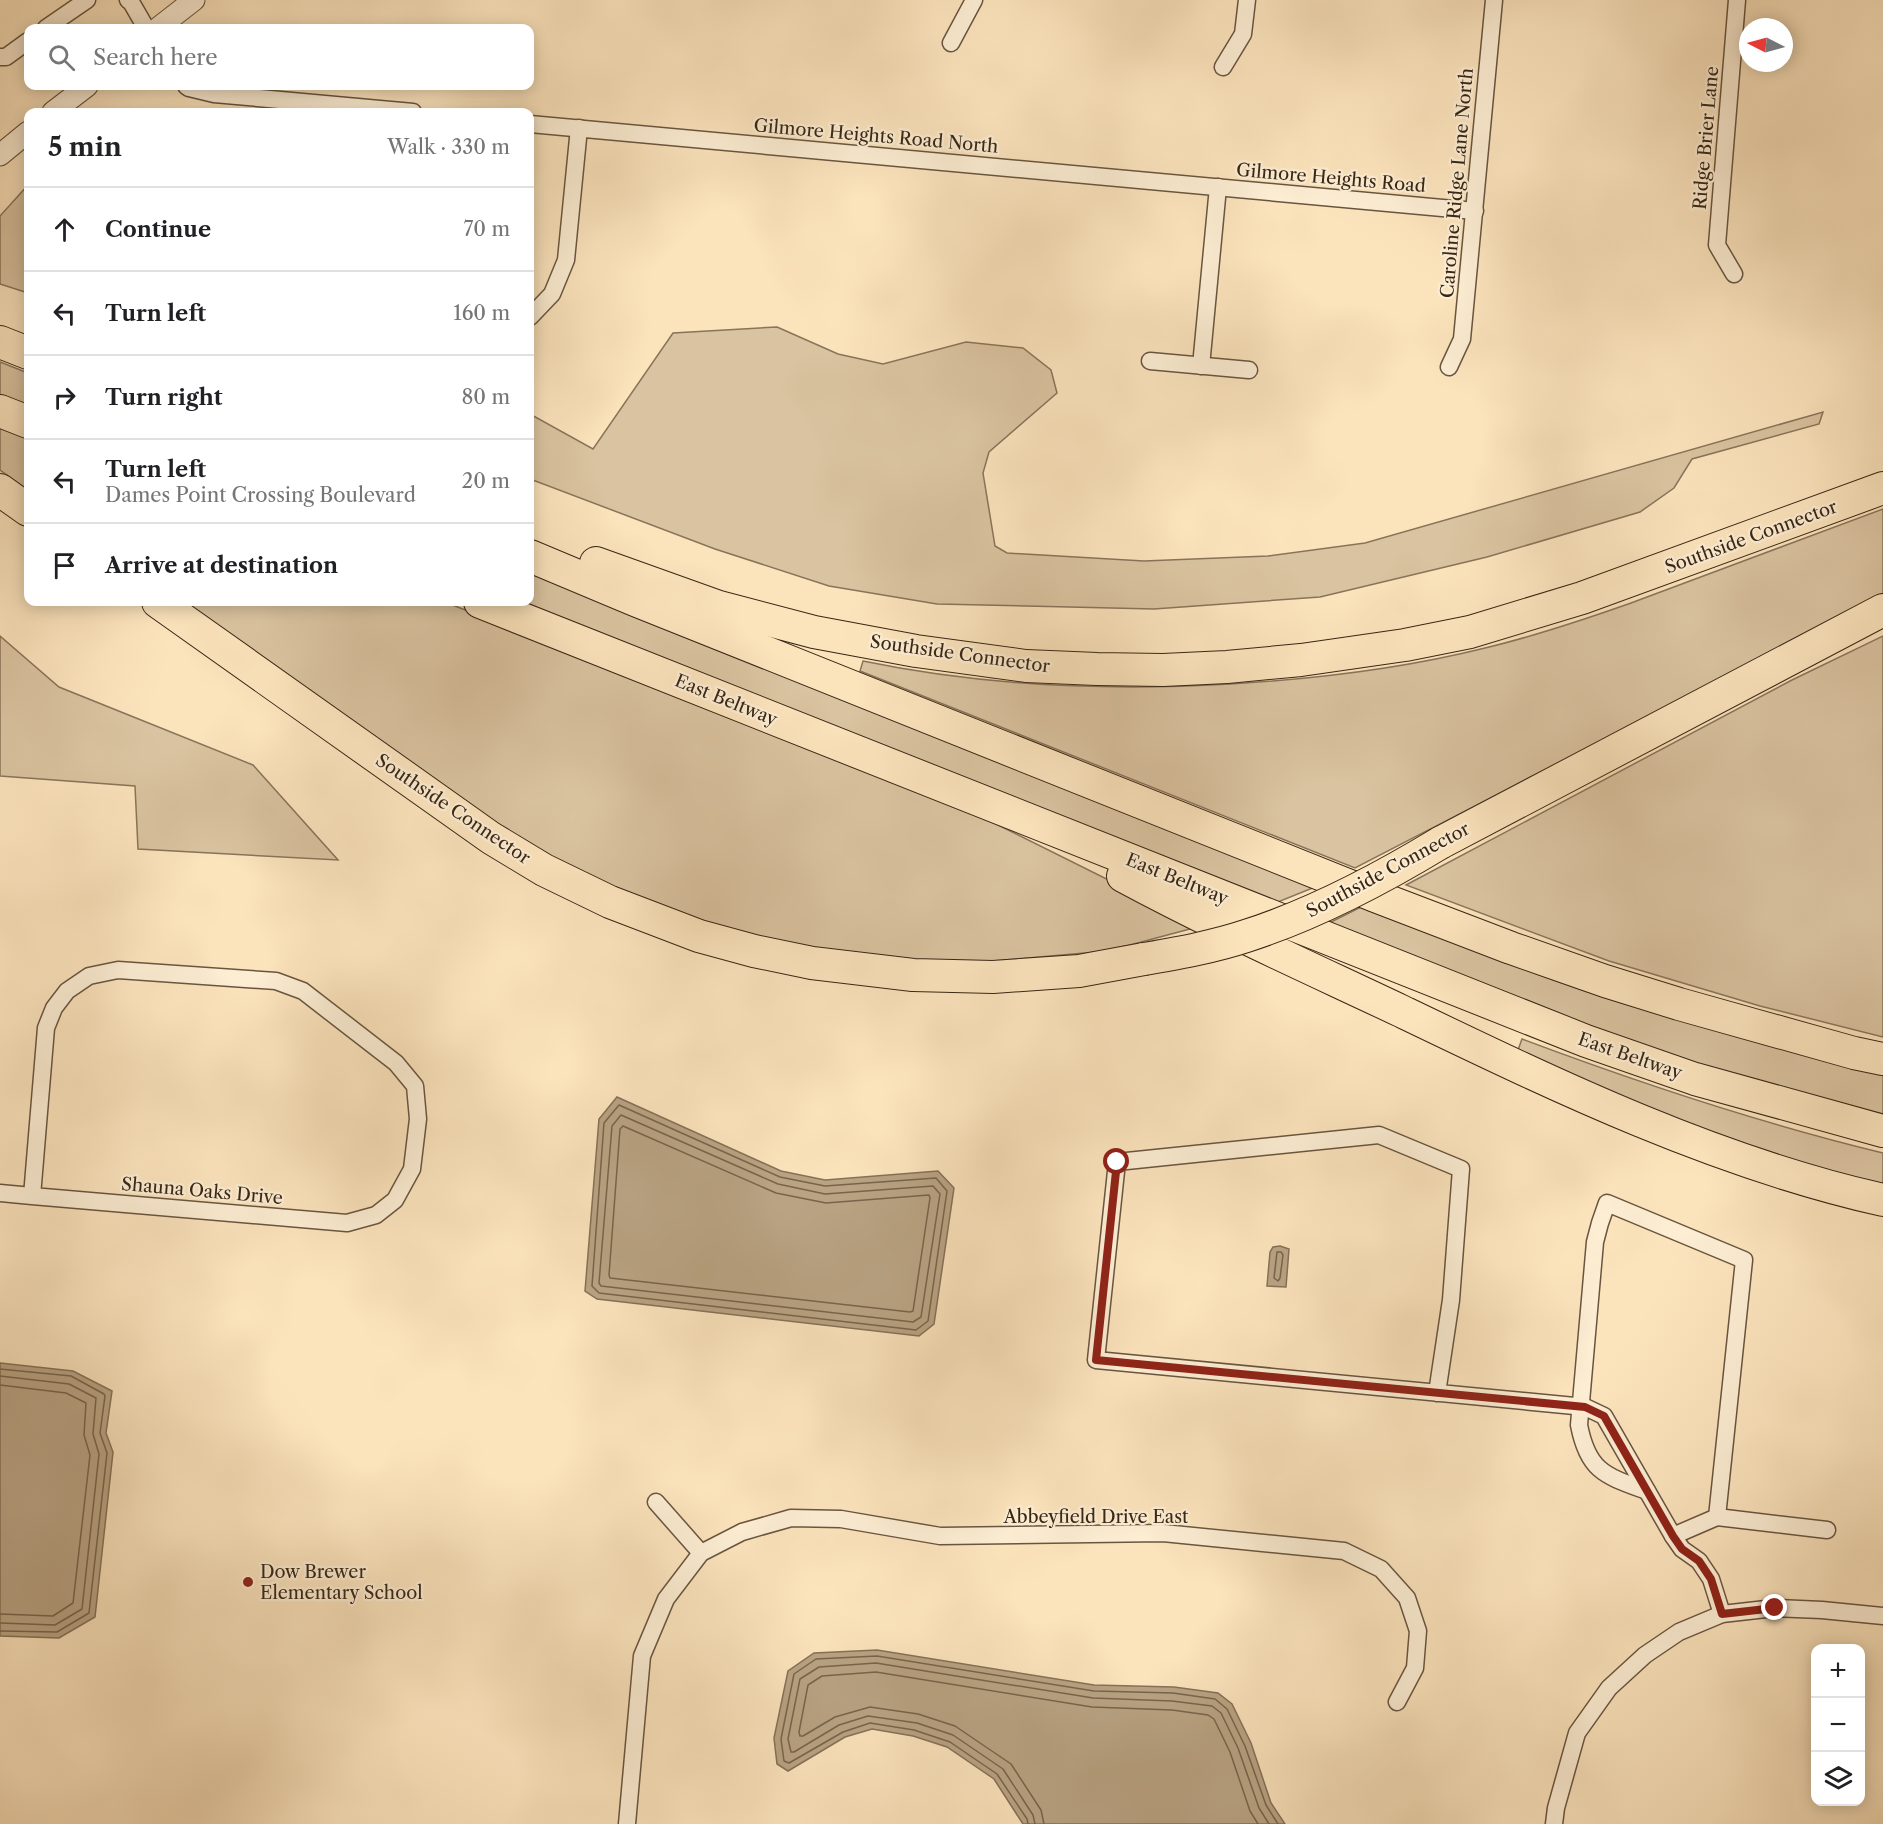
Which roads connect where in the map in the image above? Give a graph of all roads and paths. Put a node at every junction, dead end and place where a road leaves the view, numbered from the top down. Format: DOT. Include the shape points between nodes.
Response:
graph roads {
  1 [pos="87,0"];
  2 [pos="128,0"];
  3 [pos="194,0"];
  4 [pos="974,0"];
  5 [pos="1247,0"];
  6 [pos="1494,0"];
  7 [pos="1737,0"];
  8 [pos="52,24"];
  9 [pos="144,24"];
  10 [pos="163,24"];
  11 [pos="951,43"];
  12 [pos="24,44"];
  13 [pos="0,57"];
  14 [pos="1223,67"];
  15 [pos="82,90"];
  16 [pos="197,90"];
  17 [pos="58,108"];
  18 [pos="369,108"];
  19 [pos="534,124"];
  20 [pos="579,128"];
  21 [pos="24,135"];
  22 [pos="0,155"];
  23 [pos="1218,187"];
  24 [pos="1475,211"];
  25 [pos="1734,274"];
  26 [pos="534,313"];
  27 [pos="0,342"];
  28 [pos="24,351"];
  29 [pos="1150,361"];
  30 [pos="1201,366"];
  31 [pos="1449,367"];
  32 [pos="1249,370"];
  33 [pos="0,411"];
  34 [pos="24,420"];
  35 [pos="1883,468"];
  36 [pos="1883,488"];
  37 [pos="0,490"];
  38 [pos="24,507"];
  39 [pos="534,542"];
  40 [pos="534,558"];
  41 [pos="1670,567"];
  42 [pos="164,606"];
  43 [pos="490,606"];
  44 [pos="1883,610"];
  45 [pos="1005,810"];
  46 [pos="1883,1059"];
  47 [pos="1883,1131"];
  48 [pos="0,1193"];
  49 [pos="32,1196"];
  50 [pos="1883,1200"];
  51 [pos="1437,1393"];
  52 [pos="1580,1407"];
  53 [pos="1647,1491"];
  54 [pos="656,1502"];
  55 [pos="1717,1517"];
  56 [pos="1827,1530"];
  57 [pos="1673,1536"];
  58 [pos="701,1553"];
  59 [pos="1722,1614"];
  60 [pos="1883,1616"];
  61 [pos="1397,1702"];
  62 [pos="627,1824"];
  63 [pos="1554,1824"];
  1 -- 8 [label="street"];
  2 -- 9 [label="street"];
  3 -- 10 [label="street"];
  4 -- 11 [label="street"];
  5 -- 14 [label="street" via="1244,34"];
  6 -- 24 [label="street, Caroline Ridge Lane North"];
  7 -- 25 [label="street, Ridge Brier Lane" via="1717,246"];
  12 -- 13 [label="street"];
  15 -- 17 [label="street"];
  16 -- 18 [label="street"];
  19 -- 20 [label="street, Gilmore Heights Road North"];
  20 -- 23 [label="street, Gilmore Heights Road North"];
  20 -- 26 [label="street" via="566,261 552,294"];
  21 -- 22 [label="street"];
  23 -- 24 [label="street, Gilmore Heights Road"];
  23 -- 30 [label="street"];
  24 -- 31 [label="street, Caroline Ridge Lane North" via="1461,339"];
  27 -- 28 [label="highway"];
  29 -- 30 [label="street"];
  30 -- 32 [label="street"];
  33 -- 34 [label="highway"];
  35 -- 41 [label="highway"];
  36 -- 41 [label="highway, Southside Connector"];
  37 -- 38 [label="highway"];
  39 -- 41 [label="highway, Southside Connector" via="719,607 814,632 1026,666 1097,669 1227,667 1406,645 1470,632"];
  40 -- 46 [label="highway" via="1511,948 1679,1004"];
  42 -- 44 [label="highway, Southside Connector, bridge" via="490,838 610,902 699,936 812,963 913,975 993,977 1079,971 1187,952 1248,936 1310,912"];
  43 -- 45 [label="highway, East Beltway"];
  45 -- 47 [label="highway, East Beltway" via="1586,1041 1695,1079"];
  45 -- 50 [label="highway" via="1179,906 1603,1105 1721,1152 1836,1190"];
  48 -- 49 [label="street, Shauna Oaks Drive"];
  49 -- 49 [label="street, Shauna Oaks Drive" via="46,1028 67,991 89,976 118,970 276,981 303,991 396,1063 415,1086 418,1119 412,1169 395,1200 376,1215 346,1223"];
  51 -- 51 [label="street" via="1096,1360 1117,1162 1378,1136 1461,1169 1451,1300"];
  51 -- 52 [label="street"];
  52 -- 53 [label="street" via="1604,1416"];
  52 -- 53 [label="street" via="1583,1443 1593,1463 1614,1479"];
  52 -- 55 [label="street" via="1595,1242 1607,1203 1744,1260"];
  53 -- 57 [label="street"];
  54 -- 58 [label="street"];
  55 -- 56 [label="street"];
  55 -- 57 [label="street"];
  57 -- 59 [label="street" via="1711,1579"];
  58 -- 61 [label="street, Abbeyfield Drive East" via="742,1532 790,1518 841,1519 940,1536 1163,1533 1344,1551 1382,1569 1407,1598 1411,1609 1418,1631 1415,1668"];
  58 -- 62 [label="street" via="666,1599 642,1656"];
  59 -- 60 [label="street" via="1775,1608"];
  59 -- 63 [label="street" via="1679,1632 1645,1655 1609,1688 1577,1733"];
}
